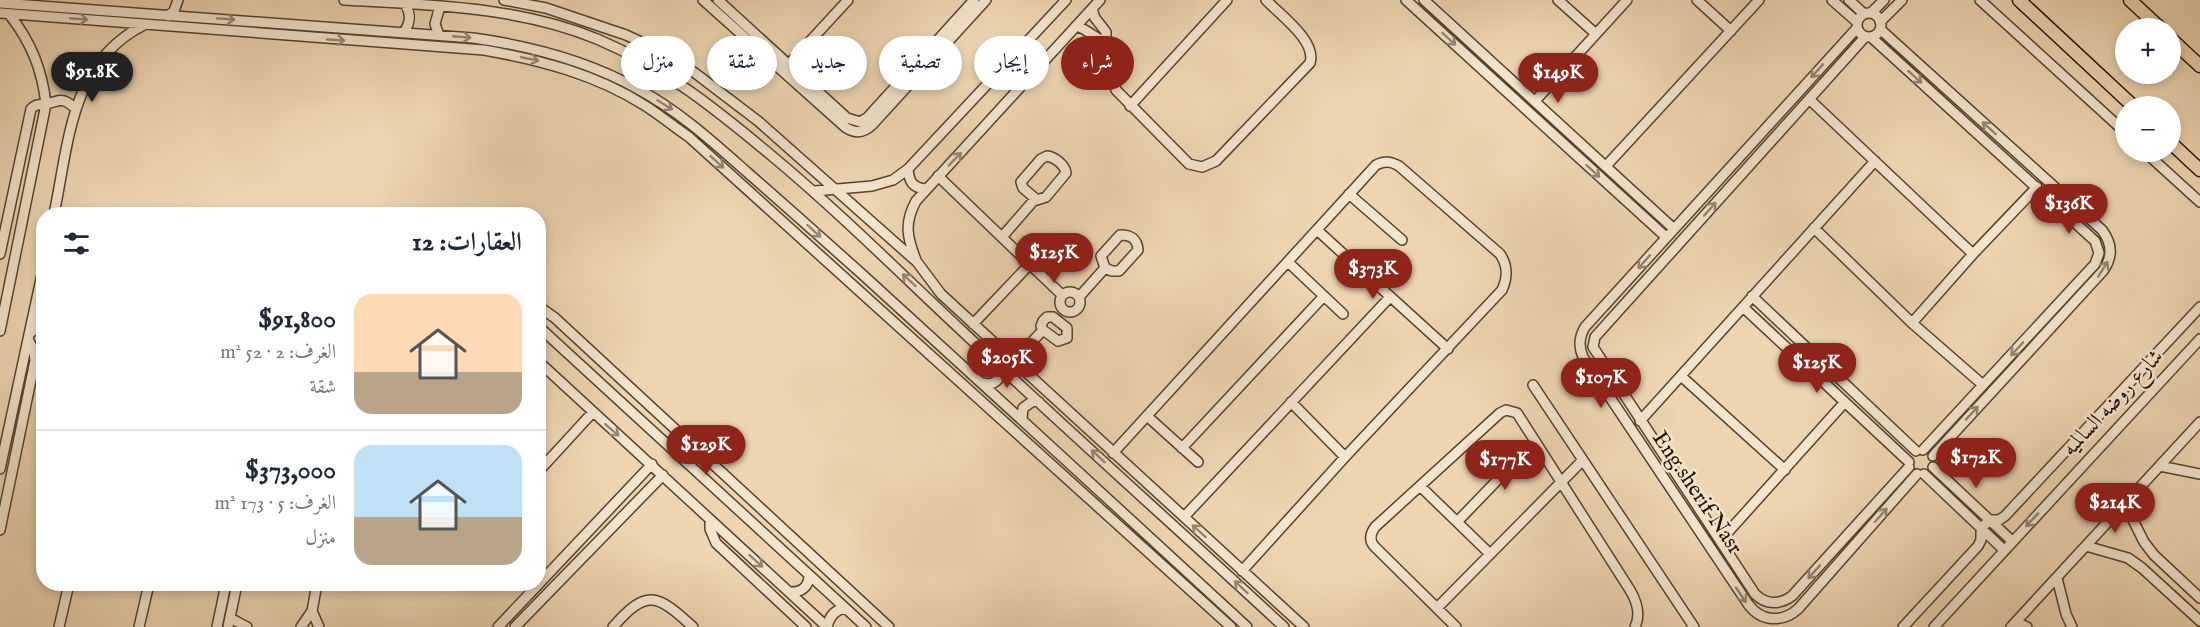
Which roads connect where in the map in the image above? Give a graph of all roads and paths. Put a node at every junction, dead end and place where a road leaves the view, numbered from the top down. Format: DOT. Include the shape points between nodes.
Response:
graph roads {
  1 [pos="178,0"];
  2 [pos="344,0"];
  3 [pos="504,0"];
  4 [pos="703,0"];
  5 [pos="718,0"];
  6 [pos="848,0"];
  7 [pos="974,0"];
  8 [pos="986,0"];
  9 [pos="1066,0"];
  10 [pos="1100,0"];
  11 [pos="1227,0"];
  12 [pos="1266,0"];
  13 [pos="1406,0"];
  14 [pos="1424,0"];
  15 [pos="1558,0"];
  16 [pos="1627,0"];
  17 [pos="1697,0"];
  18 [pos="1760,0"];
  19 [pos="1832,0"];
  20 [pos="1849,0"];
  21 [pos="1884,0"];
  22 [pos="1902,0"];
  23 [pos="1980,0"];
  24 [pos="2019,0"];
  25 [pos="2130,0"];
  26 [pos="0,3"];
  27 [pos="405,4"];
  28 [pos="440,6"];
  29 [pos="544,8"];
  30 [pos="1092,9"];
  31 [pos="4,13"];
  32 [pos="1867,14"];
  33 [pos="171,15"];
  34 [pos="2149,18"];
  35 [pos="541,21"];
  36 [pos="146,24"];
  37 [pos="308,25"];
  38 [pos="1857,25"];
  39 [pos="1880,25"];
  40 [pos="1076,26"];
  41 [pos="1731,31"];
  42 [pos="404,32"];
  43 [pos="1596,34"];
  44 [pos="439,35"];
  45 [pos="815,36"];
  46 [pos="1094,36"];
  47 [pos="1106,36"];
  48 [pos="308,37"];
  49 [pos="1868,37"];
  50 [pos="2181,48"];
  51 [pos="789,64"];
  52 [pos="2200,66"];
  53 [pos="817,90"];
  54 [pos="1117,90"];
  55 [pos="2122,96"];
  56 [pos="1809,99"];
  57 [pos="1535,101"];
  58 [pos="46,104"];
  59 [pos="1130,106"];
  60 [pos="76,109"];
  61 [pos="1974,114"];
  62 [pos="758,121"];
  63 [pos="1966,123"];
  64 [pos="2115,124"];
  65 [pos="746,134"];
  66 [pos="2181,152"];
  67 [pos="1739,158"];
  68 [pos="1875,161"];
  69 [pos="2156,162"];
  70 [pos="1606,166"];
  71 [pos="1749,166"];
  72 [pos="908,169"];
  73 [pos="2200,170"];
  74 [pos="938,176"];
  75 [pos="2037,187"];
  76 [pos="834,189"];
  77 [pos="926,189"];
  78 [pos="815,191"];
  79 [pos="1349,194"];
  80 [pos="1035,199"];
  81 [pos="2200,202"];
  82 [pos="55,207"];
  83 [pos="799,217"];
  84 [pos="788,227"];
  85 [pos="1814,228"];
  86 [pos="1674,229"];
  87 [pos="1317,230"];
  88 [pos="1002,237"];
  89 [pos="1666,237"];
  90 [pos="1402,240"];
  91 [pos="0,254"];
  92 [pos="1973,254"];
  93 [pos="917,262"];
  94 [pos="1287,262"];
  95 [pos="1029,264"];
  96 [pos="1105,268"];
  97 [pos="941,294"];
  98 [pos="1062,295"];
  99 [pos="1324,296"];
  100 [pos="1752,296"];
  101 [pos="1079,297"];
  102 [pos="1390,297"];
  103 [pos="36,300"];
  104 [pos="933,303"];
  105 [pos="1743,307"];
  106 [pos="2200,307"];
  107 [pos="546,312"];
  108 [pos="1068,312"];
  109 [pos="1343,314"];
  110 [pos="1059,322"];
  111 [pos="1912,323"];
  112 [pos="973,324"];
  113 [pos="2039,324"];
  114 [pos="36,329"];
  115 [pos="1043,330"];
  116 [pos="0,331"];
  117 [pos="546,333"];
  118 [pos="2047,333"];
  119 [pos="28,336"];
  120 [pos="2200,339"];
  121 [pos="1029,345"];
  122 [pos="1448,349"];
  123 [pos="999,365"];
  124 [pos="546,368"];
  125 [pos="1681,375"];
  126 [pos="983,383"];
  127 [pos="1533,385"];
  128 [pos="1983,385"];
  129 [pos="1039,402"];
  130 [pos="1291,402"];
  131 [pos="1845,402"];
  132 [pos="593,412"];
  133 [pos="1147,417"];
  134 [pos="1022,419"];
  135 [pos="1640,421"];
  136 [pos="2200,422"];
  137 [pos="1535,441"];
  138 [pos="5,446"];
  139 [pos="1182,448"];
  140 [pos="17,449"];
  141 [pos="1920,450"];
  142 [pos="1113,453"];
  143 [pos="1933,456"];
  144 [pos="1345,457"];
  145 [pos="1583,460"];
  146 [pos="1198,462"];
  147 [pos="546,463"];
  148 [pos="652,464"];
  149 [pos="1909,464"];
  150 [pos="2160,466"];
  151 [pos="1933,467"];
  152 [pos="0,469"];
  153 [pos="1785,470"];
  154 [pos="1921,474"];
  155 [pos="2200,474"];
  156 [pos="663,475"];
  157 [pos="1561,482"];
  158 [pos="1420,486"];
  159 [pos="1684,486"];
  160 [pos="1673,493"];
  161 [pos="619,498"];
  162 [pos="2125,504"];
  163 [pos="759,507"];
  164 [pos="631,508"];
  165 [pos="1184,517"];
  166 [pos="748,518"];
  167 [pos="710,520"];
  168 [pos="1989,520"];
  169 [pos="1457,522"];
  170 [pos="1981,529"];
  171 [pos="0,530"];
  172 [pos="1720,541"];
  173 [pos="2012,541"];
  174 [pos="2086,546"];
  175 [pos="2004,550"];
  176 [pos="1490,554"];
  177 [pos="2154,555"];
  178 [pos="2142,568"];
  179 [pos="1242,571"];
  180 [pos="809,575"];
  181 [pos="546,576"];
  182 [pos="2057,578"];
  183 [pos="67,591"];
  184 [pos="147,591"];
  185 [pos="225,591"];
  186 [pos="235,591"];
  187 [pos="315,591"];
  188 [pos="532,591"];
  189 [pos="789,592"];
  190 [pos="2200,598"];
  191 [pos="845,608"];
  192 [pos="1437,608"];
  193 [pos="312,611"];
  194 [pos="2200,621"];
  195 [pos="229,622"];
  196 [pos="2014,625"];
  197 [pos="59,627"];
  198 [pos="140,627"];
  199 [pos="217,627"];
  200 [pos="247,627"];
  201 [pos="301,627"];
  202 [pos="319,627"];
  203 [pos="498,627"];
  204 [pos="515,627"];
  205 [pos="613,627"];
  206 [pos="693,627"];
  207 [pos="806,627"];
  208 [pos="827,627"];
  209 [pos="866,627"];
  210 [pos="890,627"];
  211 [pos="1232,627"];
  212 [pos="1247,627"];
  213 [pos="1284,627"];
  214 [pos="1304,627"];
  215 [pos="1456,627"];
  216 [pos="1635,627"];
  217 [pos="1694,627"];
  218 [pos="1903,627"];
  219 [pos="1935,627"];
  220 [pos="2027,627"];
  221 [pos="2072,627"];
  1 -- 33 [label="street"];
  2 -- 27 [label="street"];
  3 -- 29 [label="street"];
  4 -- 8 [label="street" via="845,127 856,132 873,124"];
  5 -- 51 [label="street"];
  6 -- 45 [label="street"];
  7 -- 53 [label="street" via="864,121 847,118"];
  9 -- 72 [label="street"];
  10 -- 30 [label="street"];
  11 -- 59 [label="street"];
  12 -- 59 [label="street" via="1306,40 1311,51 1310,63 1216,161 1202,167 1189,164"];
  13 -- 89 [label="street, one-way"];
  14 -- 57 [label="street"];
  15 -- 43 [label="street"];
  16 -- 43 [label="street"];
  17 -- 41 [label="street"];
  18 -- 41 [label="street"];
  19 -- 38 [label="street"];
  20 -- 32 [label="street"];
  21 -- 32 [label="street"];
  22 -- 39 [label="street"];
  23 -- 64 [label="street"];
  24 -- 55 [label="main road"];
  25 -- 34 [label="main road"];
  26 -- 33 [label="street"];
  27 -- 28 [label="street"];
  27 -- 42 [label="street" via="410,15"];
  28 -- 35 [label="street"];
  28 -- 44 [label="street" via="435,18"];
  29 -- 35 [label="street"];
  29 -- 62 [label="street" via="652,47"];
  30 -- 40 [label="street"];
  30 -- 47 [label="street"];
  31 -- 36 [label="street, one-way"];
  31 -- 58 [label="street" via="21,29 35,56"];
  32 -- 38 [label="street"];
  32 -- 39 [label="street" via="1877,16"];
  33 -- 36 [label="street"];
  33 -- 37 [label="street, one-way"];
  35 -- 65 [label="street" via="594,38 645,61 692,91"];
  36 -- 48 [label="street"];
  36 -- 60 [label="street" via="108,50 94,68"];
  37 -- 42 [label="street"];
  37 -- 48 [label="street"];
  38 -- 49 [label="street" via="1859,33"];
  38 -- 67 [label="street, Eng.sherif Nasr, one-way"];
  39 -- 49 [label="street" via="1878,33"];
  39 -- 61 [label="street"];
  40 -- 46 [label="street"];
  74 -- 40 [label="street, one-way"];
  41 -- 70 [label="street"];
  42 -- 44 [label="street"];
  43 -- 57 [label="street"];
  44 -- 83 [label="street, one-way" via="516,44 558,55 638,89 709,138"];
  48 -- 84 [label="street, one-way" via="484,50 540,60 593,79 643,104 689,137"];
  49 -- 56 [label="street"];
  49 -- 63 [label="street, one-way"];
  50 -- 52 [label="main road"];
  54 -- 59 [label="street"];
  56 -- 68 [label="street"];
  56 -- 71 [label="street"];
  57 -- 70 [label="street"];
  58 -- 60 [label="street" via="62,100"];
  58 -- 91 [label="street" via="36,105 30,112"];
  58 -- 116 [label="street"];
  60 -- 82 [label="street"];
  61 -- 63 [label="street"];
  118 -- 61 [label="street, one-way" via="2103,272 2110,245 2102,230"];
  62 -- 65 [label="street"];
  62 -- 76 [label="street"];
  63 -- 75 [label="street"];
  65 -- 78 [label="street"];
  66 -- 73 [label="main road"];
  67 -- 71 [label="street"];
  67 -- 86 [label="street, Eng.sherif Nasr"];
  68 -- 85 [label="street"];
  68 -- 92 [label="street"];
  69 -- 81 [label="street"];
  70 -- 86 [label="street"];
  135 -- 71 [label="street, one-way" via="1593,350 1593,340"];
  72 -- 76 [label="street" via="893,180 872,186"];
  72 -- 77 [label="street" via="912,184"];
  74 -- 77 [label="street"];
  74 -- 88 [label="street"];
  75 -- 92 [label="street"];
  75 -- 113 [label="street" via="2095,241 2099,253 2095,264"];
  76 -- 78 [label="street"];
  76 -- 93 [label="street"];
  77 -- 93 [label="street" via="909,214 909,235"];
  104 -- 78 [label="street, one-way"];
  79 -- 87 [label="street"];
  79 -- 90 [label="street"];
  79 -- 122 [label="street" via="1376,165 1392,162 1502,258 1507,274 1502,290"];
  80 -- 80 [label="street" via="1046,197 1065,176 1065,168 1050,156 1041,159 1021,182"];
  80 -- 88 [label="street"];
  83 -- 84 [label="street"];
  83 -- 126 [label="street, one-way"];
  84 -- 211 [label="street"];
  85 -- 100 [label="street"];
  85 -- 111 [label="street"];
  86 -- 89 [label="street, Eng.sherif Nasr"];
  87 -- 94 [label="street"];
  87 -- 102 [label="street"];
  88 -- 95 [label="street"];
  89 -- 160 [label="street, Eng.sherif Nasr, one-way" via="1585,327 1580,344 1583,357"];
  92 -- 111 [label="street"];
  93 -- 97 [label="street"];
  94 -- 99 [label="street"];
  94 -- 133 [label="street"];
  95 -- 98 [label="street"];
  95 -- 112 [label="street"];
  96 -- 101 [label="street"];
  97 -- 104 [label="street"];
  97 -- 112 [label="street"];
  98 -- 101 [label="street" via="1071,292"];
  98 -- 108 [label="street" via="1061,307"];
  99 -- 109 [label="street"];
  99 -- 139 [label="street"];
  100 -- 105 [label="street"];
  100 -- 141 [label="street"];
  101 -- 108 [label="street" via="1079,306"];
  102 -- 122 [label="street"];
  102 -- 130 [label="street"];
  103 -- 119 [label="street"];
  104 -- 123 [label="street"];
  105 -- 125 [label="street"];
  105 -- 131 [label="street"];
  106 -- 168 [label="street" via="2005,516"];
  107 -- 163 [label="street"];
  108 -- 110 [label="street"];
  110 -- 115 [label="street" via="1047,317 1041,326"];
  110 -- 115 [label="street" via="1067,328 1063,341 1058,342"];
  111 -- 128 [label="street"];
  112 -- 142 [label="street"];
  113 -- 118 [label="street"];
  113 -- 128 [label="street, one-way"];
  114 -- 119 [label="street"];
  115 -- 121 [label="street"];
  117 -- 166 [label="street"];
  143 -- 118 [label="street, one-way"];
  119 -- 138 [label="street"];
  119 -- 140 [label="street" via="35,361"];
  120 -- 173 [label="street, شارع روضه السالميه, one-way"];
  122 -- 144 [label="street"];
  123 -- 126 [label="street" via="1000,378 989,385"];
  123 -- 129 [label="street"];
  124 -- 132 [label="street"];
  125 -- 135 [label="street"];
  125 -- 153 [label="street"];
  126 -- 134 [label="street"];
  127 -- 145 [label="street"];
  128 -- 141 [label="street"];
  129 -- 134 [label="street" via="1033,401 1023,408"];
  213 -- 129 [label="street, one-way"];
  130 -- 144 [label="street"];
  130 -- 165 [label="street"];
  131 -- 149 [label="street"];
  131 -- 153 [label="street"];
  132 -- 147 [label="street"];
  132 -- 148 [label="street, one-way"];
  133 -- 139 [label="street"];
  133 -- 142 [label="street"];
  134 -- 212 [label="street"];
  135 -- 159 [label="street"];
  136 -- 150 [label="street"];
  137 -- 157 [label="street"];
  137 -- 158 [label="street" via="1518,413 1503,411"];
  137 -- 169 [label="street"];
  138 -- 140 [label="street"];
  138 -- 152 [label="street"];
  139 -- 146 [label="street"];
  140 -- 171 [label="street"];
  141 -- 143 [label="street"];
  141 -- 149 [label="street" via="1911,455"];
  142 -- 165 [label="street"];
  143 -- 151 [label="street"];
  144 -- 179 [label="street"];
  145 -- 157 [label="street"];
  145 -- 217 [label="street"];
  148 -- 156 [label="street"];
  148 -- 161 [label="street"];
  149 -- 154 [label="street"];
  149 -- 172 [label="street, one-way" via="1792,596 1782,602 1770,603 1755,594"];
  150 -- 155 [label="street"];
  150 -- 162 [label="street"];
  151 -- 154 [label="street"];
  151 -- 168 [label="street"];
  153 -- 172 [label="street"];
  160 -- 154 [label="street, Eng.sherif Nasr, one-way" via="1752,610 1775,619 1798,609"];
  154 -- 170 [label="street"];
  156 -- 164 [label="street"];
  156 -- 167 [label="street"];
  157 -- 176 [label="street"];
  157 -- 216 [label="street" via="1634,597 1638,614"];
  158 -- 169 [label="street"];
  158 -- 192 [label="street" via="1375,527 1371,538 1374,546"];
  159 -- 160 [label="street"];
  159 -- 172 [label="street"];
  161 -- 164 [label="street"];
  161 -- 181 [label="street"];
  162 -- 174 [label="street"];
  162 -- 177 [label="street"];
  163 -- 166 [label="street"];
  163 -- 210 [label="street"];
  164 -- 204 [label="street"];
  179 -- 165 [label="street, one-way"];
  166 -- 180 [label="street"];
  167 -- 189 [label="street, one-way"];
  167 -- 207 [label="street" via="716,543"];
  168 -- 170 [label="street"];
  168 -- 173 [label="street"];
  169 -- 176 [label="street"];
  170 -- 175 [label="street"];
  170 -- 218 [label="street" via="1977,546"];
  173 -- 175 [label="street, شارع روضه السالميه"];
  174 -- 178 [label="street" via="2128,558"];
  174 -- 182 [label="street"];
  175 -- 219 [label="street, شارع روضه السالميه"];
  176 -- 192 [label="street"];
  177 -- 178 [label="street"];
  177 -- 190 [label="street"];
  178 -- 194 [label="street"];
  179 -- 214 [label="street"];
  180 -- 189 [label="street" via="804,589"];
  180 -- 191 [label="street"];
  182 -- 196 [label="street"];
  182 -- 221 [label="street"];
  183 -- 197 [label="street"];
  184 -- 198 [label="street"];
  185 -- 199 [label="street"];
  186 -- 195 [label="street"];
  187 -- 193 [label="street"];
  188 -- 203 [label="street"];
  189 -- 208 [label="street"];
  191 -- 208 [label="street" via="834,613"];
  191 -- 209 [label="street"];
  192 -- 215 [label="street"];
  193 -- 201 [label="street"];
  193 -- 202 [label="street"];
  195 -- 200 [label="street"];
  196 -- 220 [label="street"];
  205 -- 206 [label="street" via="637,603 657,600"];
}
